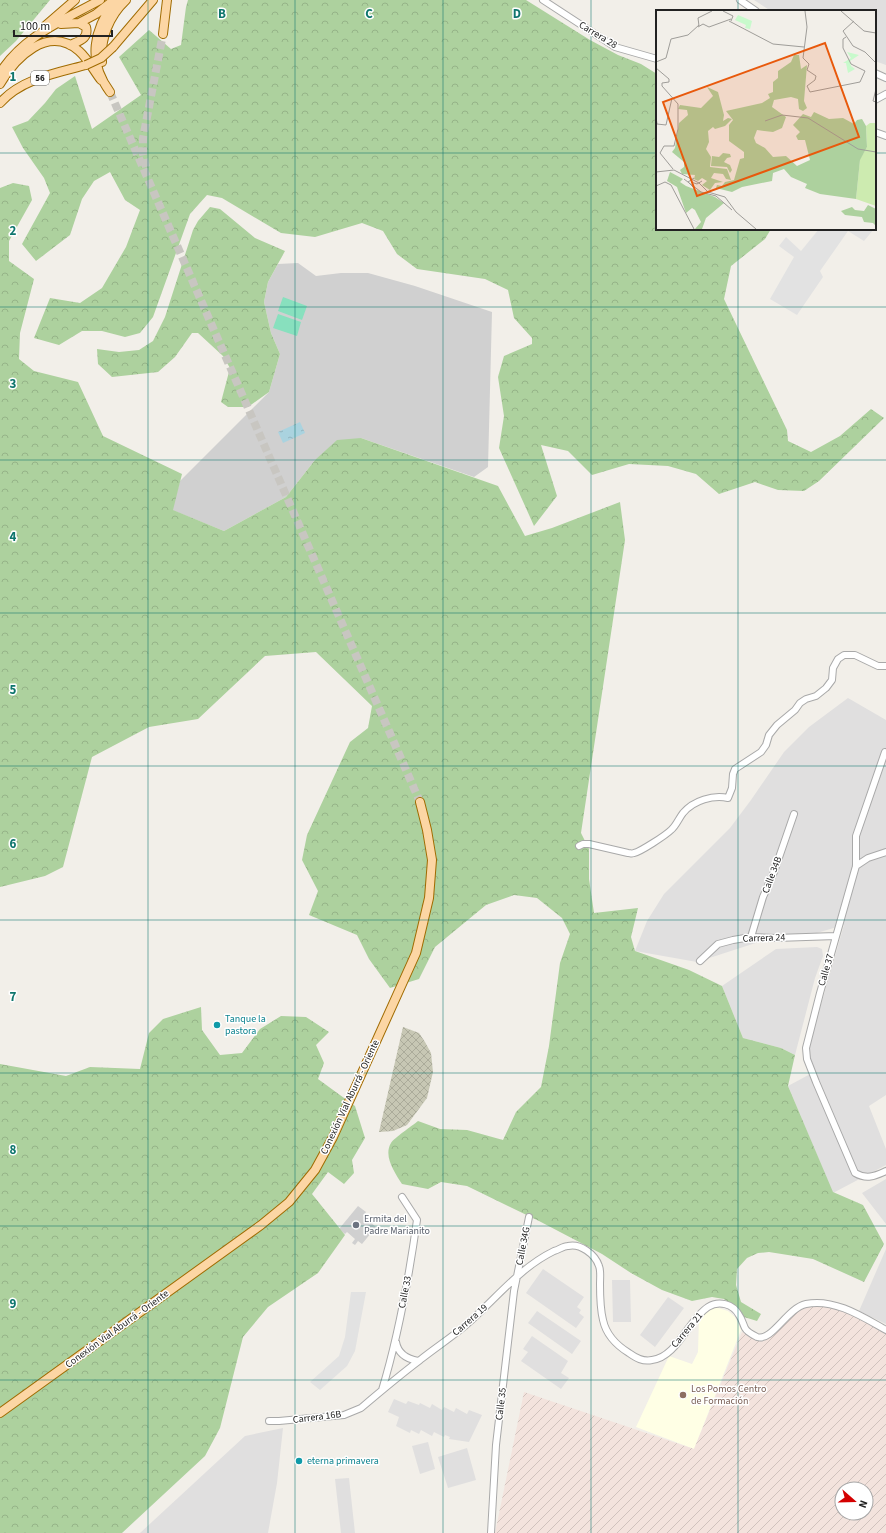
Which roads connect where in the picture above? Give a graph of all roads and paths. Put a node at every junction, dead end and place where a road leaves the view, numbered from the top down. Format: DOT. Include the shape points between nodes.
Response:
graph roads {
  1 [pos="75,0"];
  2 [pos="100,0"];
  3 [pos="115,0"];
  4 [pos="126,0"];
  5 [pos="153,0"];
  6 [pos="167,0"];
  7 [pos="543,0"];
  8 [pos="740,0"];
  9 [pos="755,10"];
  10 [pos="79,23"];
  11 [pos="49,27"];
  12 [pos="164,34"];
  13 [pos="36,35"];
  14 [pos="70,44"];
  15 [pos="656,59"];
  16 [pos="0,73"];
  17 [pos="876,73"];
  18 [pos="886,78"];
  19 [pos="101,80"];
  20 [pos="0,84"];
  21 [pos="886,94"];
  22 [pos="876,99"];
  23 [pos="0,103"];
  24 [pos="876,132"];
  25 [pos="886,136"];
  26 [pos="886,666"];
  27 [pos="885,752"];
  28 [pos="420,802"];
  29 [pos="794,814"];
  30 [pos="579,846"];
  31 [pos="886,852"];
  32 [pos="856,866"];
  33 [pos="836,936"];
  34 [pos="751,937"];
  35 [pos="700,961"];
  36 [pos="886,1171"];
  37 [pos="402,1197"];
  38 [pos="529,1217"];
  39 [pos="518,1275"];
  40 [pos="886,1330"];
  41 [pos="396,1339"];
  42 [pos="418,1361"];
  43 [pos="382,1390"];
  44 [pos="0,1413"];
  45 [pos="269,1421"];
  46 [pos="491,1533"];
  1 -- 13 [label="main road"];
  2 -- 11 [label="main road"];
  3 -- 10 [label="main road"];
  3 -- 19 [label="main road" via="109,8 95,43"];
  4 -- 19 [label="main road" via="113,14 102,42 102,64 110,92"];
  5 -- 23 [label="main road, 56, bridge" via="101,58 86,65 38,78 15,90"];
  6 -- 12 [label="main road"];
  7 -- 15 [label="street, Carrera 28" via="616,47"];
  8 -- 9 [label="street"];
  10 -- 11 [label="main road"];
  10 -- 14 [label="main road" via="86,27 86,37"];
  11 -- 13 [label="main road"];
  13 -- 16 [label="main road" via="14,55"];
  14 -- 19 [label="main road" via="84,56"];
  14 -- 20 [label="main road" via="53,41 41,43 8,71"];
  17 -- 18 [label="street"];
  21 -- 22 [label="street"];
  24 -- 25 [label="street"];
  26 -- 30 [label="street" via="878,666 856,655 838,659 833,668 832,680 826,688 800,703 769,735 761,752 735,769 728,798 707,798 694,805 684,812 671,830 644,848 628,853 589,844"];
  27 -- 32 [label="street, Calle 37" via="856,836"];
  28 -- 44 [label="main road, Conexión Vial Aburrá - Oriente" via="432,860 429,898 416,953 333,1137 315,1170 289,1202 262,1225"];
  29 -- 34 [label="street, Calle 34B"];
  31 -- 32 [label="street" via="868,858"];
  32 -- 33 [label="street, Calle 37"];
  33 -- 34 [label="street, Carrera 24"];
  33 -- 36 [label="street, Calle 37" via="806,1048 807,1059 855,1173 866,1178"];
  34 -- 35 [label="street, Carrera 24" via="718,944"];
  37 -- 41 [label="street, Calle 33" via="417,1220"];
  38 -- 39 [label="street, Calle 34G"];
  39 -- 40 [label="street, Carrera 21" via="534,1262 568,1246 583,1248 599,1266 600,1305 603,1321 610,1336 623,1350 644,1361 668,1354 694,1321 714,1304 733,1308 739,1314 745,1329 757,1337 771,1333 790,1312 804,1304 817,1303 848,1309"];
  39 -- 42 [label="street, Carrera 19" via="466,1325"];
  39 -- 46 [label="street, Calle 35" via="496,1445"];
  41 -- 42 [label="street" via="402,1355"];
  41 -- 43 [label="street, Calle 33"];
  42 -- 43 [label="street, Carrera 19"];
  43 -- 45 [label="street, Carrera 16B" via="362,1408 344,1414"];
}
